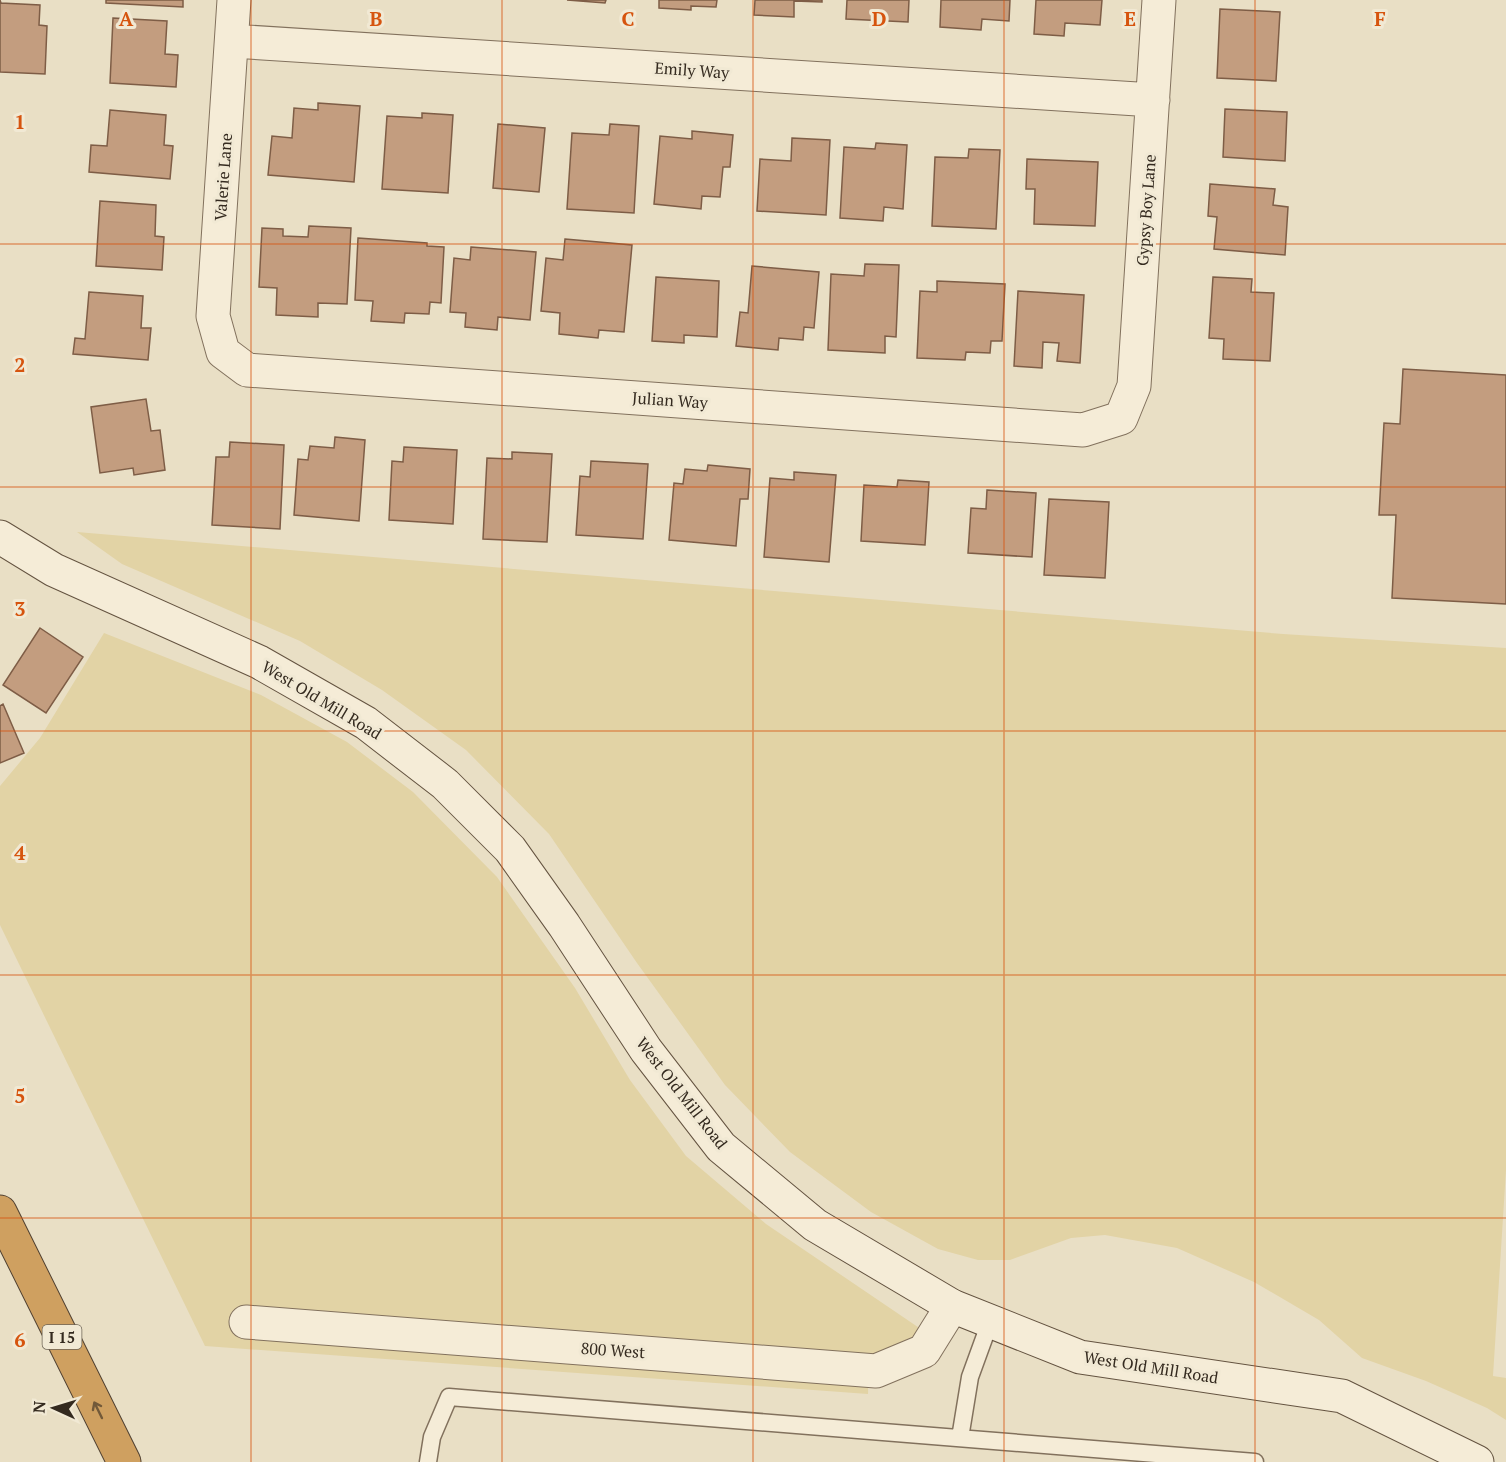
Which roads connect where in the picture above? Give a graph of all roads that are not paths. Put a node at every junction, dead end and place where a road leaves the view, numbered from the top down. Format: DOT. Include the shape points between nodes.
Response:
graph roads {
  1 [pos="234,0"];
  2 [pos="1160,0"];
  3 [pos="232,40"];
  4 [pos="1153,100"];
  5 [pos="223,352"];
  6 [pos="1121,418"];
  7 [pos="0,537"];
  8 [pos="0,1212"];
  9 [pos="952,1306"];
  10 [pos="246,1322"];
  11 [pos="990,1322"];
  12 [pos="960,1438"];
  13 [pos="124,1462"];
  14 [pos="428,1462"];
  15 [pos="1255,1462"];
  16 [pos="1477,1462"];
  1 -- 3 [label="street, Valerie Lane"];
  2 -- 4 [label="street, Gypsy Boy Lane"];
  3 -- 4 [label="street, Emily Way"];
  3 -- 5 [label="street, Valerie Lane" via="213,316"];
  4 -- 6 [label="street, Gypsy Boy Lane" via="1134,386"];
  5 -- 6 [label="street, Julian Way" via="247,370 1083,430"];
  7 -- 9 [label="street, West Old Mill Road" via="54,570 268,668 366,723 445,784 510,849 646,1050 721,1147 815,1225"];
  13 -- 8 [label="highway, I 15, one-way"];
  9 -- 10 [label="street, 800 West" via="924,1351 876,1371"];
  9 -- 11 [label="street, West Old Mill Road"];
  11 -- 12 [label="lane" via="970,1377"];
  11 -- 16 [label="street, West Old Mill Road" via="1080,1357 1342,1396"];
  12 -- 14 [label="lane" via="449,1397 432,1437"];
  12 -- 15 [label="lane"];
}
